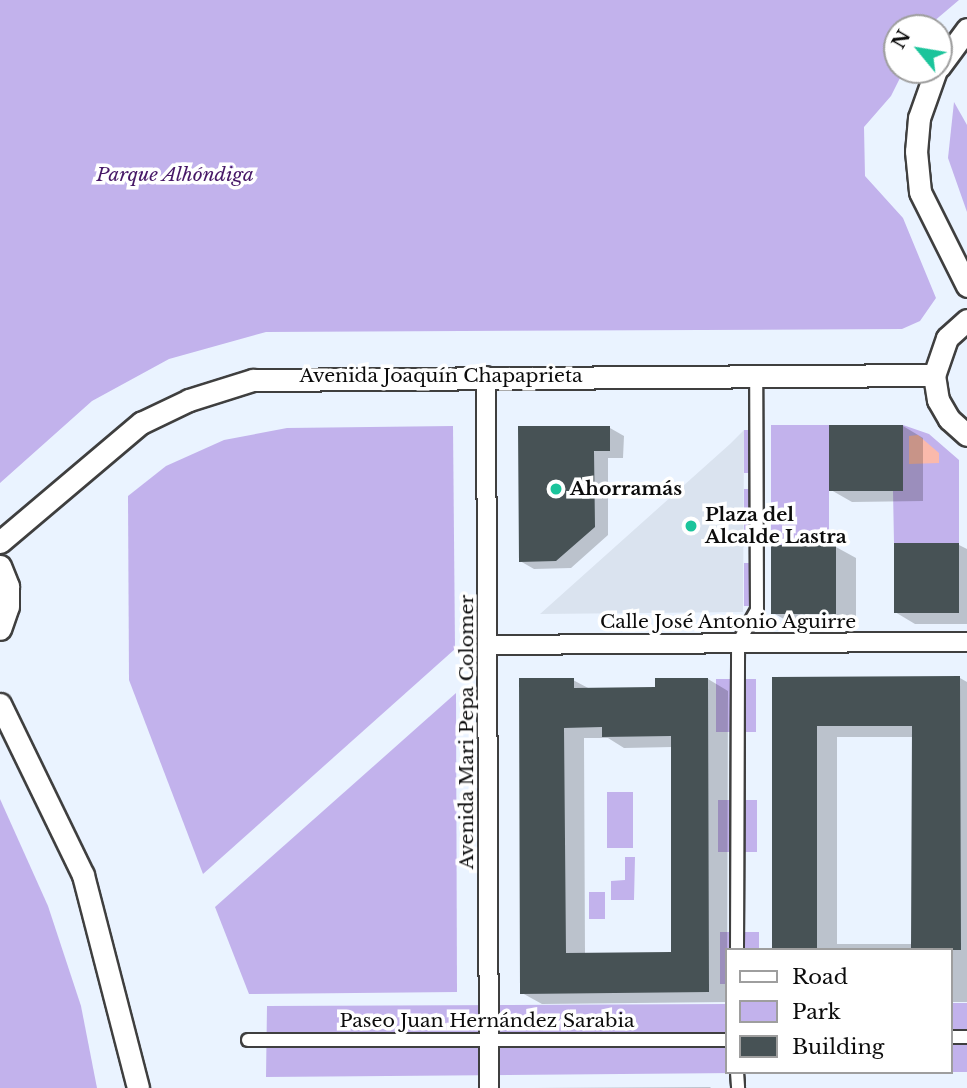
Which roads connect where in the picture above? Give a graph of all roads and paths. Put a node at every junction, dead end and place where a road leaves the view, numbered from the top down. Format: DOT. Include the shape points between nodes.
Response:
graph roads {
  1 [pos="967,29"];
  2 [pos="953,48"];
  3 [pos="932,84"];
  4 [pos="967,286"];
  5 [pos="967,320"];
  6 [pos="756,375"];
  7 [pos="934,375"];
  8 [pos="486,376"];
  9 [pos="967,435"];
  10 [pos="0,542"];
  11 [pos="0,566"];
  12 [pos="0,629"];
  13 [pos="967,642"];
  14 [pos="738,643"];
  15 [pos="489,645"];
  16 [pos="0,704"];
  17 [pos="737,948"];
  18 [pos="489,1039"];
  19 [pos="248,1040"];
  20 [pos="726,1040"];
  21 [pos="138,1088"];
  22 [pos="489,1088"];
  1 -- 2 [label="street"];
  3 -- 4 [label="street" via="919,118 920,192"];
  5 -- 7 [label="street" via="947,338"];
  6 -- 7 [label="street, Avenida Joaquín Chapaprieta"];
  6 -- 8 [label="street, Avenida Joaquín Chapaprieta"];
  6 -- 14 [label="street" via="757,610"];
  7 -- 9 [label="street" via="938,400 949,419"];
  8 -- 10 [label="street, Avenida Joaquín Chapaprieta" via="253,380 189,400 141,423"];
  8 -- 15 [label="street, Avenida Mari Pepa Colomer"];
  11 -- 12 [label="street" via="8,586 8,606"];
  13 -- 14 [label="street, Calle José Antonio Aguirre"];
  14 -- 15 [label="street, Calle José Antonio Aguirre"];
  14 -- 17 [label="street"];
  15 -- 18 [label="street, Avenida Mari Pepa Colomer"];
  16 -- 21 [label="street" via="83,875"];
  18 -- 19 [label="street, Paseo Juan Hernández Sarabia"];
  18 -- 20 [label="street, Paseo Juan Hernández Sarabia"];
  18 -- 22 [label="street, Avenida Mari Pepa Colomer"];
}
